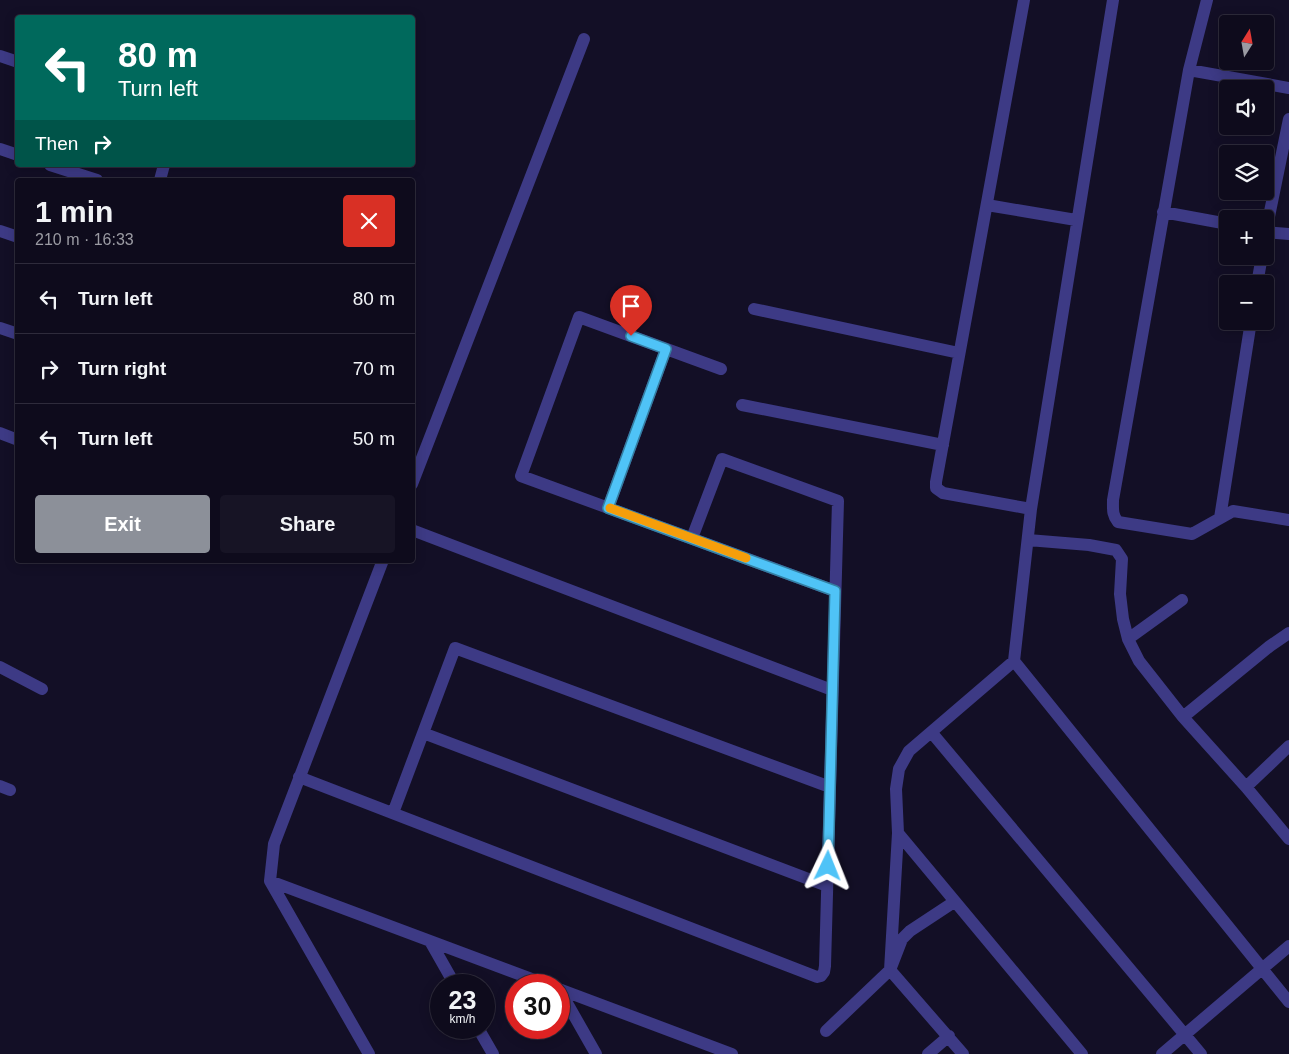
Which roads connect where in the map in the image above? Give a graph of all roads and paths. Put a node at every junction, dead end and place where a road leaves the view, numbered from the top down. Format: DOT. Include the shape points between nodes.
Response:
graph roads {
  1 [pos="1024,0"];
  2 [pos="1113,0"];
  3 [pos="1207,0"];
  4 [pos="584,39"];
  5 [pos="0,56"];
  6 [pos="15,61"];
  7 [pos="1189,70"];
  8 [pos="1289,88"];
  9 [pos="1289,118"];
  10 [pos="0,149"];
  11 [pos="15,153"];
  12 [pos="56,167"];
  13 [pos="91,178"];
  14 [pos="987,206"];
  15 [pos="1270,210"];
  16 [pos="1163,212"];
  17 [pos="1076,220"];
  18 [pos="1219,222"];
  19 [pos="0,231"];
  20 [pos="1274,233"];
  21 [pos="1289,234"];
  22 [pos="15,236"];
  23 [pos="754,309"];
  24 [pos="0,328"];
  25 [pos="1250,330"];
  26 [pos="15,333"];
  27 [pos="666,349"];
  28 [pos="960,353"];
  29 [pos="721,369"];
  30 [pos="742,405"];
  31 [pos="0,433"];
  32 [pos="15,439"];
  33 [pos="943,445"];
  34 [pos="415,476"];
  35 [pos="608,508"];
  36 [pos="1031,509"];
  37 [pos="1220,518"];
  38 [pos="1289,520"];
  39 [pos="415,531"];
  40 [pos="692,538"];
  41 [pos="1028,540"];
  42 [pos="382,563"];
  43 [pos="835,591"];
  44 [pos="1182,600"];
  45 [pos="1289,633"];
  46 [pos="1128,638"];
  47 [pos="1014,661"];
  48 [pos="0,667"];
  49 [pos="42,689"];
  50 [pos="832,690"];
  51 [pos="1183,717"];
  52 [pos="423,733"];
  53 [pos="932,733"];
  54 [pos="1289,746"];
  55 [pos="300,777"];
  56 [pos="830,787"];
  57 [pos="1246,787"];
  58 [pos="393,813"];
  59 [pos="898,833"];
  60 [pos="1289,840"];
  61 [pos="270,881"];
  62 [pos="827,886"];
  63 [pos="954,902"];
  64 [pos="430,941"];
  65 [pos="1289,946"];
  66 [pos="1262,968"];
  67 [pos="890,970"];
  68 [pos="449,974"];
  69 [pos="518,974"];
  70 [pos="570,993"];
  71 [pos="1289,1002"];
  72 [pos="570,1008"];
  73 [pos="826,1031"];
  74 [pos="1184,1034"];
  75 [pos="949,1036"];
  76 [pos="484,1039"];
  77 [pos="369,1054"];
  78 [pos="493,1054"];
  79 [pos="596,1054"];
  80 [pos="732,1054"];
  81 [pos="928,1054"];
  82 [pos="963,1054"];
  83 [pos="1082,1054"];
  84 [pos="1162,1054"];
  85 [pos="1201,1054"];
  1 -- 14 [label="street"];
  2 -- 17 [label="street"];
  3 -- 7 [label="street"];
  4 -- 34 [label="street"];
  5 -- 6 [label="street"];
  7 -- 8 [label="street"];
  7 -- 16 [label="street"];
  9 -- 15 [label="street"];
  10 -- 11 [label="street"];
  12 -- 13 [label="street"];
  14 -- 17 [label="street"];
  14 -- 28 [label="street"];
  16 -- 18 [label="street"];
  16 -- 37 [label="street" via="1113,500 1114,518 1118,522 1192,534"];
  17 -- 36 [label="street"];
  19 -- 22 [label="street"];
  20 -- 21 [label="street"];
  23 -- 28 [label="street"];
  24 -- 26 [label="street"];
  25 -- 37 [label="street"];
  27 -- 29 [label="street"];
  27 -- 35 [label="street"];
  27 -- 35 [label="street" via="579,317 520,476"];
  28 -- 33 [label="street"];
  30 -- 33 [label="street"];
  31 -- 32 [label="street"];
  33 -- 36 [label="street" via="936,488 943,493"];
  35 -- 40 [label="street"];
  36 -- 41 [label="street"];
  37 -- 38 [label="street" via="1233,511"];
  39 -- 50 [label="street"];
  40 -- 43 [label="street"];
  40 -- 43 [label="street" via="722,459 838,501"];
  41 -- 46 [label="street" via="1116,550 1122,559 1120,594"];
  41 -- 47 [label="street"];
  42 -- 55 [label="street"];
  43 -- 50 [label="street"];
  44 -- 46 [label="street"];
  45 -- 51 [label="street"];
  46 -- 51 [label="street" via="1139,661"];
  47 -- 53 [label="street"];
  47 -- 66 [label="street"];
  48 -- 49 [label="street"];
  50 -- 56 [label="street"];
  51 -- 57 [label="street"];
  52 -- 56 [label="street" via="455,648"];
  52 -- 58 [label="street"];
  52 -- 62 [label="street"];
  53 -- 59 [label="street" via="909,751 899,769 896,789"];
  53 -- 74 [label="street"];
  54 -- 57 [label="street"];
  55 -- 58 [label="street"];
  55 -- 61 [label="street" via="274,844"];
  56 -- 62 [label="street"];
  57 -- 60 [label="street"];
  58 -- 62 [label="street" via="816,977 821,976 825,966"];
  59 -- 63 [label="street"];
  59 -- 67 [label="street"];
  61 -- 64 [label="street"];
  61 -- 77 [label="street"];
  63 -- 67 [label="street" via="910,930 902,939"];
  63 -- 83 [label="street"];
  64 -- 68 [label="street"];
  64 -- 69 [label="street"];
  65 -- 66 [label="street"];
  66 -- 71 [label="street"];
  66 -- 74 [label="street"];
  67 -- 73 [label="street"];
  67 -- 75 [label="street"];
  70 -- 80 [label="street"];
  72 -- 79 [label="street"];
  74 -- 84 [label="street"];
  74 -- 85 [label="street"];
  75 -- 81 [label="street"];
  75 -- 82 [label="street"];
  76 -- 78 [label="street"];
}
